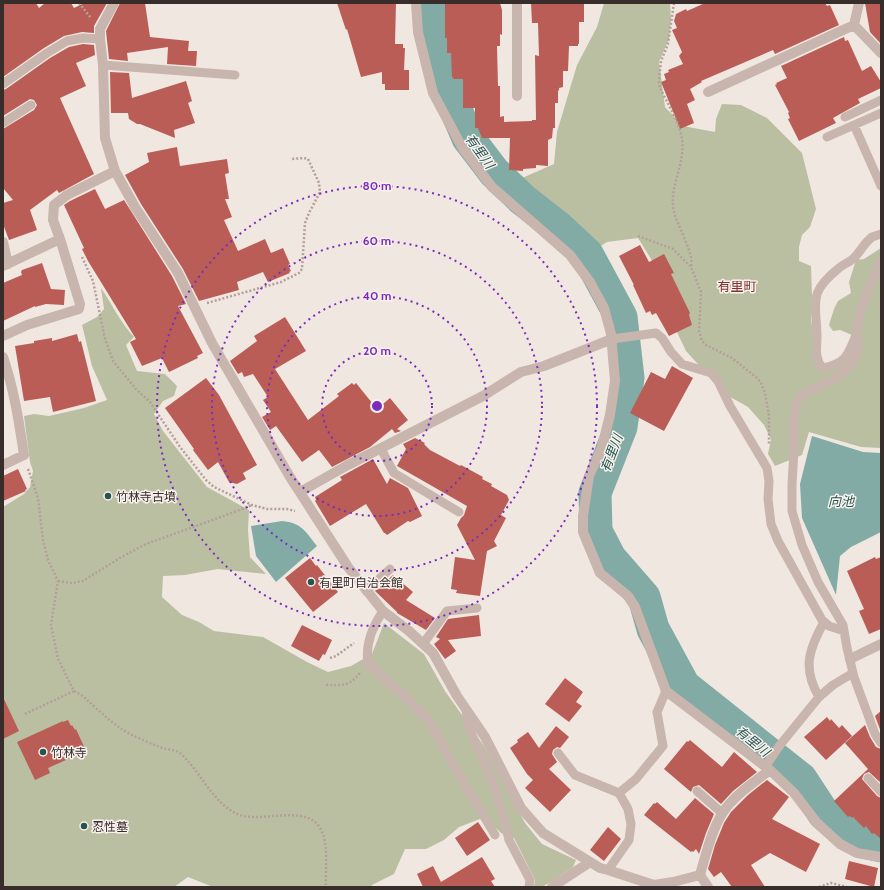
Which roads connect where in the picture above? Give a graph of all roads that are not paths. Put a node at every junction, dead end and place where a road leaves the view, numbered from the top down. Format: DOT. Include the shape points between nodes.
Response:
graph roads {
  1 [pos="114,3"];
  2 [pos="416,3"];
  3 [pos="517,3"];
  4 [pos="859,3"];
  5 [pos="854,26"];
  6 [pos="100,39"];
  7 [pos="881,53"];
  8 [pos="104,65"];
  9 [pos="235,75"];
  10 [pos="3,84"];
  11 [pos="708,92"];
  12 [pos="517,96"];
  13 [pos="881,100"];
  14 [pos="30,105"];
  15 [pos="881,113"];
  16 [pos="845,117"];
  17 [pos="3,123"];
  18 [pos="854,125"];
  19 [pos="827,137"];
  20 [pos="115,171"];
  21 [pos="881,186"];
  22 [pos="881,234"];
  23 [pos="60,239"];
  24 [pos="3,242"];
  25 [pos="881,261"];
  26 [pos="6,265"];
  27 [pos="856,334"];
  28 [pos="3,336"];
  29 [pos="612,339"];
  30 [pos="3,357"];
  31 [pos="381,449"];
  32 [pos="3,464"];
  33 [pos="300,492"];
  34 [pos="459,512"];
  35 [pos="390,569"];
  36 [pos="366,591"];
  37 [pos="476,608"];
  38 [pos="383,611"];
  39 [pos="824,622"];
  40 [pos="844,631"];
  41 [pos="423,644"];
  42 [pos="881,644"];
  43 [pos="850,659"];
  44 [pos="853,673"];
  45 [pos="666,691"];
  46 [pos="819,697"];
  47 [pos="466,709"];
  48 [pos="881,743"];
  49 [pos="558,753"];
  50 [pos="768,768"];
  51 [pos="868,778"];
  52 [pos="697,791"];
  53 [pos="881,792"];
  54 [pos="619,794"];
  55 [pos="722,813"];
  56 [pos="495,835"];
  57 [pos="881,857"];
  58 [pos="590,862"];
  59 [pos="608,870"];
  60 [pos="700,875"];
  61 [pos="654,886"];
  62 [pos="529,887"];
  63 [pos="552,887"];
  64 [pos="708,887"];
  1 -- 6 [label="street" via="100,29"];
  2 -- 29 [label="street" via="418,32 433,93 463,149 492,187 570,255 590,282 604,308"];
  3 -- 12 [label="street"];
  4 -- 5 [label="street"];
  5 -- 7 [label="street"];
  5 -- 11 [label="street"];
  6 -- 8 [label="street"];
  6 -- 10 [label="lane" via="83,38 67,41"];
  8 -- 9 [label="lane"];
  8 -- 20 [label="street" via="105,138"];
  13 -- 16 [label="lane"];
  14 -- 17 [label="lane"];
  15 -- 18 [label="lane"];
  18 -- 19 [label="lane"];
  18 -- 21 [label="lane"];
  20 -- 23 [label="street" via="67,195 54,205 53,220"];
  20 -- 33 [label="street" via="178,273 212,343"];
  22 -- 27 [label="lane" via="872,237 853,259 826,279 817,292 815,352 822,368 846,357"];
  23 -- 26 [label="street"];
  23 -- 28 [label="street" via="80,304 79,308 26,325"];
  24 -- 26 [label="street"];
  25 -- 27 [label="lane" via="861,309"];
  27 -- 40 [label="lane" via="858,351 851,365 838,376 804,393 797,401 794,418 792,512 802,545 818,582"];
  29 -- 31 [label="street" via="544,366 520,372 483,396"];
  29 -- 39 [label="lane" via="656,333 682,364 711,373 718,380 766,468 771,524 778,541"];
  29 -- 45 [label="street" via="615,381 610,415 602,447 589,476 583,532 600,573 628,596 635,607"];
  30 -- 32 [label="street" via="11,379 24,455"];
  31 -- 33 [label="street"];
  31 -- 34 [label="lane" via="394,473"];
  33 -- 36 [label="street" via="348,568"];
  35 -- 36 [label="lane"];
  36 -- 38 [label="street"];
  37 -- 41 [label="lane" via="446,611"];
  38 -- 41 [label="street"];
  38 -- 56 [label="lane" via="374,625 368,644 368,664 427,720"];
  39 -- 40 [label="lane"];
  39 -- 46 [label="lane" via="816,637 808,668"];
  40 -- 43 [label="lane"];
  41 -- 47 [label="street" via="433,652"];
  42 -- 43 [label="street"];
  43 -- 44 [label="lane"];
  44 -- 46 [label="lane"];
  44 -- 48 [label="lane" via="874,734"];
  45 -- 50 [label="street"];
  45 -- 54 [label="lane" via="657,712 663,746 636,779"];
  46 -- 50 [label="lane" via="780,745"];
  47 -- 58 [label="street" via="485,737 521,808 543,833"];
  47 -- 62 [label="lane" via="468,726 496,792 509,840 530,880"];
  49 -- 54 [label="lane" via="575,775"];
  50 -- 55 [label="street"];
  50 -- 57 [label="street" via="794,793 817,823 840,844 857,853"];
  51 -- 53 [label="lane"];
  52 -- 55 [label="lane"];
  54 -- 59 [label="lane" via="628,809 631,824 629,840"];
  55 -- 60 [label="street" via="710,840"];
  58 -- 59 [label="street"];
  58 -- 63 [label="street"];
  59 -- 61 [label="street"];
  60 -- 61 [label="street"];
  60 -- 64 [label="street"];
}
